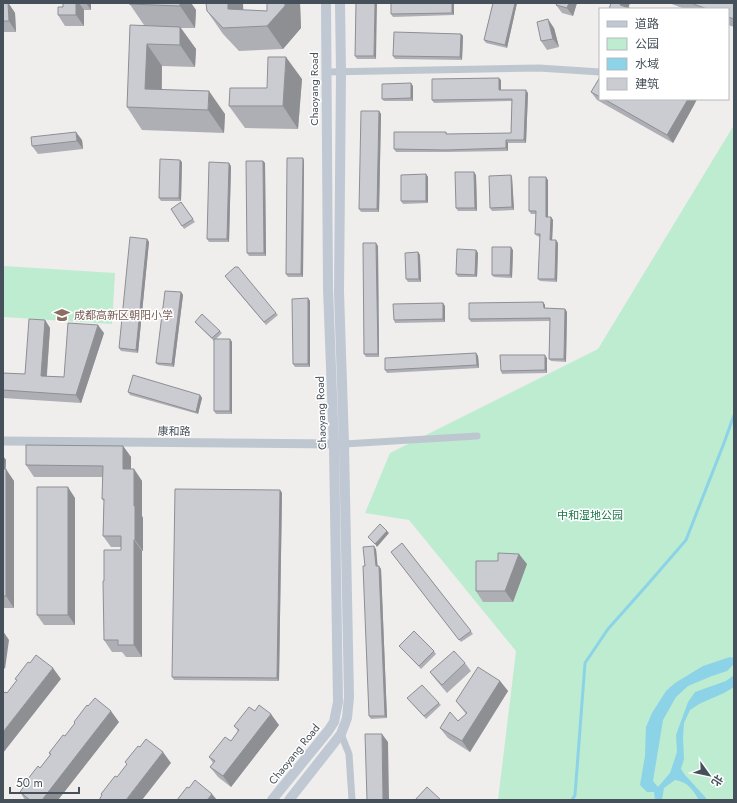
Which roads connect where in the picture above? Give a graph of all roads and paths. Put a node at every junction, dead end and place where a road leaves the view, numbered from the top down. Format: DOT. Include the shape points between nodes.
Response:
graph roads {
  1 [pos="326,3"];
  2 [pos="340,3"];
  3 [pos="326,72"];
  4 [pos="341,72"];
  5 [pos="599,72"];
  6 [pos="476,436"];
  7 [pos="3,441"];
  8 [pos="339,444"];
  9 [pos="342,734"];
  10 [pos="272,800"];
  11 [pos="289,800"];
  12 [pos="352,800"];
  1 -- 3 [label="main road, Chaoyang Road"];
  2 -- 4 [label="main road, Chaoyang Road"];
  3 -- 4 [label="street"];
  3 -- 8 [label="main road, Chaoyang Road" via="328,288"];
  4 -- 5 [label="street" via="539,68"];
  4 -- 8 [label="main road, Chaoyang Road"];
  6 -- 8 [label="street"];
  7 -- 8 [label="street, 康和路"];
  8 -- 9 [label="main road, Chaoyang Road" via="349,698"];
  8 -- 10 [label="main road, Chaoyang Road" via="338,702 334,722 328,731"];
  9 -- 11 [label="main road"];
  9 -- 12 [label="street" via="349,754"];
}
